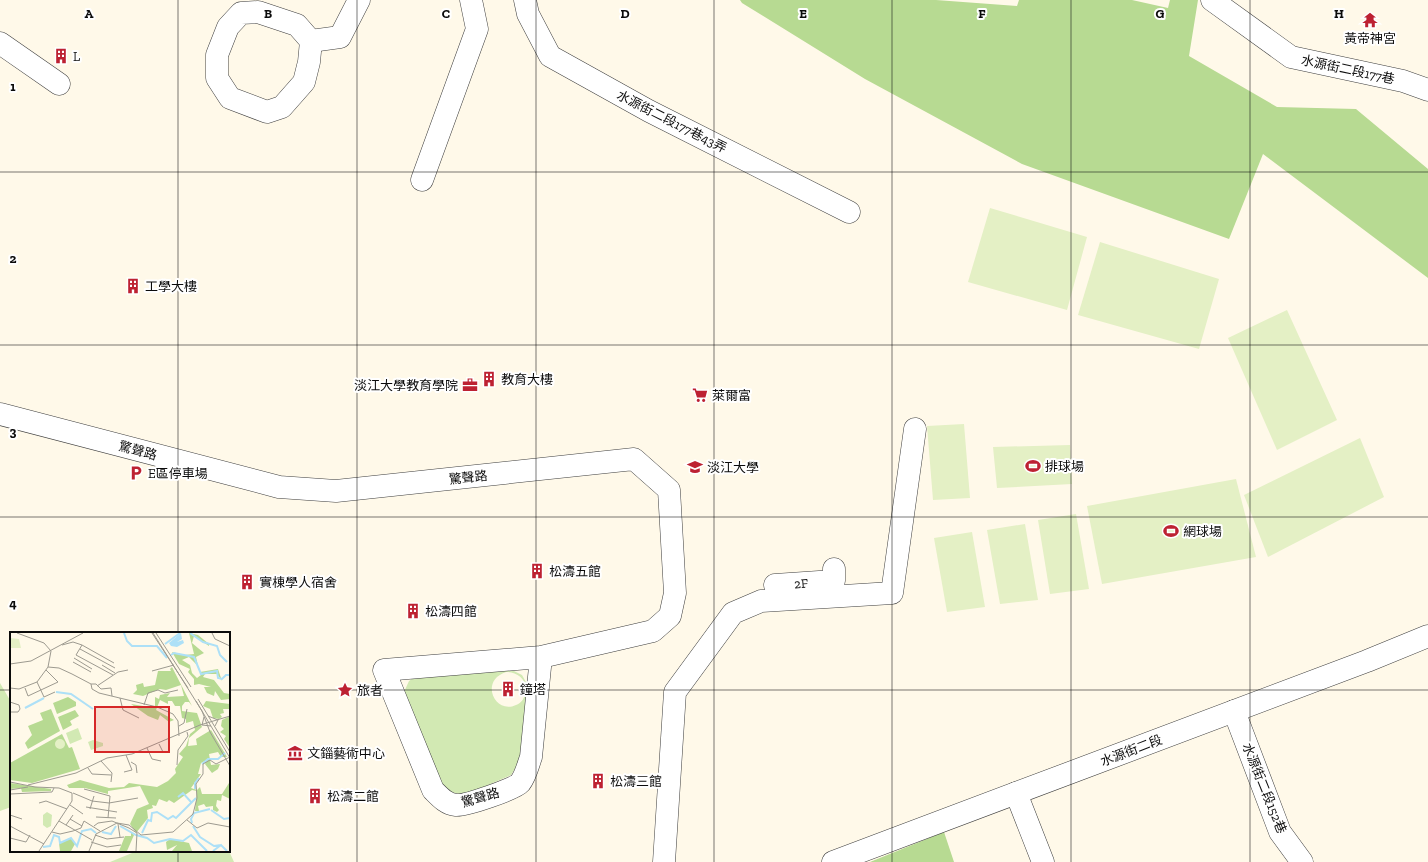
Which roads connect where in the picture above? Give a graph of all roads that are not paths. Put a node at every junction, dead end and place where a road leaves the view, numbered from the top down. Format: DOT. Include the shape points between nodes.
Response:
graph roads {
  1 [pos="359,0"];
  2 [pos="471,0"];
  3 [pos="525,0"];
  4 [pos="1212,0"];
  5 [pos="311,41"];
  6 [pos="0,43"];
  7 [pos="59,84"];
  8 [pos="1428,90"];
  9 [pos="422,180"];
  10 [pos="849,212"];
  11 [pos="0,414"];
  12 [pos="915,429"];
  13 [pos="834,569"];
  14 [pos="774,574"];
  15 [pos="756,587"];
  16 [pos="733,613"];
  17 [pos="1428,636"];
  18 [pos="541,657"];
  19 [pos="1234,711"];
  20 [pos="1016,793"];
  21 [pos="664,862"];
  22 [pos="832,862"];
  23 [pos="1043,862"];
  24 [pos="1302,862"];
  1 -- 5 [label="street" via="340,37"];
  2 -- 9 [label="street" via="477,29"];
  3 -- 10 [label="street, 水源街二段177巷43弄" via="528,14 550,56 649,110"];
  4 -- 8 [label="street, 水源街二段177巷" via="1291,57 1403,81"];
  5 -- 5 [label="street" via="297,25 258,12 241,13 228,27 217,55 217,78 230,98 267,112 282,107 304,82"];
  6 -- 7 [label="street"];
  11 -- 18 [label="street, 驚聲路" via="279,487 336,491 634,459 669,490 675,593 670,616 653,631"];
  12 -- 16 [label="street" via="892,593 761,601"];
  13 -- 15 [label="street, 2F" via="834,581"];
  14 -- 15 [label="street"];
  15 -- 16 [label="street"];
  16 -- 21 [label="street" via="675,692"];
  17 -- 19 [label="street, 水源街二段"];
  18 -- 18 [label="street, 驚聲路" via="384,670 433,790 443,800 457,805 485,799 519,784 531,757"];
  19 -- 20 [label="street, 水源街二段"];
  19 -- 24 [label="street, 水源街二段152巷" via="1280,832"];
  20 -- 22 [label="street, 水源街二段"];
  20 -- 23 [label="street"];
}
